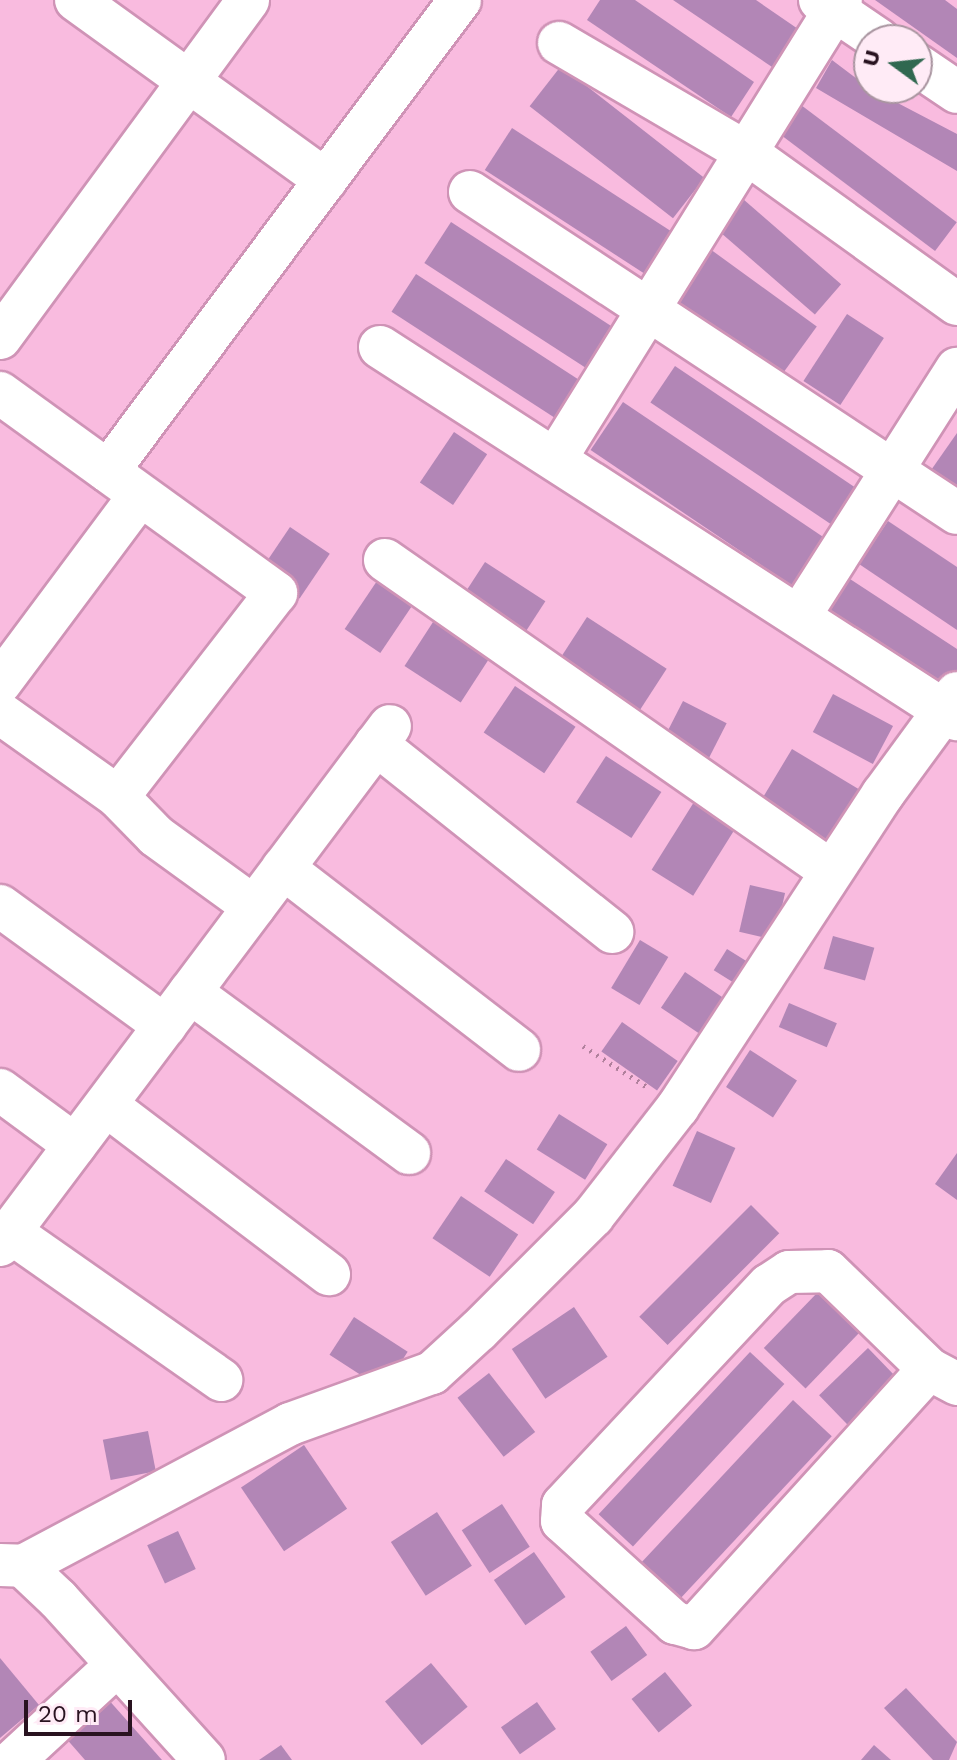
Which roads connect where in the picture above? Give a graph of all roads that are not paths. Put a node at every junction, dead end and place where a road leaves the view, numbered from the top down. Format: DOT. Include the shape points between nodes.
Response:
graph roads {
  1 [pos="76,0"];
  2 [pos="248,0"];
  3 [pos="460,0"];
  4 [pos="832,3"];
  5 [pos="859,24"];
  6 [pos="559,43"];
  7 [pos="933,76"];
  8 [pos="189,81"];
  9 [pos="957,92"];
  10 [pos="744,151"];
  11 [pos="326,180"];
  12 [pos="470,192"];
  13 [pos="957,304"];
  14 [pos="647,306"];
  15 [pos="0,338"];
  16 [pos="380,347"];
  17 [pos="957,369"];
  18 [pos="0,393"];
  19 [pos="556,458"];
  20 [pos="893,472"];
  21 [pos="124,483"];
  22 [pos="957,513"];
  23 [pos="385,560"];
  24 [pos="800,615"];
  25 [pos="0,683"];
  26 [pos="953,708"];
  27 [pos="0,713"];
  28 [pos="118,797"];
  29 [pos="283,868"];
  30 [pos="831,871"];
  31 [pos="0,906"];
  32 [pos="254,907"];
  33 [pos="612,932"];
  34 [pos="190,992"];
  35 [pos="165,1026"];
  36 [pos="519,1050"];
  37 [pos="0,1090"];
  38 [pos="106,1105"];
  39 [pos="75,1145"];
  40 [pos="409,1153"];
  41 [pos="5,1239"];
  42 [pos="329,1274"];
  43 [pos="943,1376"];
  44 [pos="221,1380"];
  45 [pos="11,1565"];
  46 [pos="116,1666"];
  47 [pos="14,1760"];
  48 [pos="204,1760"];
  1 -- 8 [label="street"];
  2 -- 8 [label="street"];
  3 -- 11 [label="street"];
  4 -- 5 [label="street"];
  4 -- 10 [label="street"];
  6 -- 10 [label="street"];
  7 -- 9 [label="street"];
  8 -- 11 [label="street"];
  8 -- 15 [label="street"];
  10 -- 13 [label="street"];
  10 -- 14 [label="street"];
  11 -- 21 [label="street"];
  12 -- 14 [label="street"];
  14 -- 19 [label="street"];
  14 -- 20 [label="street"];
  16 -- 19 [label="street"];
  17 -- 20 [label="street"];
  18 -- 21 [label="street"];
  19 -- 24 [label="street"];
  20 -- 22 [label="street"];
  20 -- 24 [label="street"];
  21 -- 25 [label="street"];
  21 -- 28 [label="street" via="276,593"];
  23 -- 30 [label="street"];
  24 -- 26 [label="street"];
  26 -- 30 [label="street"];
  27 -- 28 [label="street"];
  28 -- 32 [label="street" via="156,836"];
  29 -- 32 [label="street"];
  29 -- 33 [label="street" via="383,735"];
  29 -- 36 [label="street"];
  30 -- 45 [label="street" via="678,1107 593,1216 432,1373 290,1424"];
  31 -- 35 [label="street"];
  32 -- 34 [label="street"];
  34 -- 35 [label="street"];
  34 -- 40 [label="street"];
  35 -- 38 [label="street"];
  37 -- 39 [label="street"];
  38 -- 39 [label="street"];
  38 -- 42 [label="street"];
  39 -- 41 [label="street"];
  41 -- 44 [label="street"];
  43 -- 43 [label="street" via="694,1628 675,1623 562,1521 563,1505 769,1285 789,1272 828,1271"];
  45 -- 46 [label="street"];
  46 -- 47 [label="street"];
  46 -- 48 [label="street"];
}
